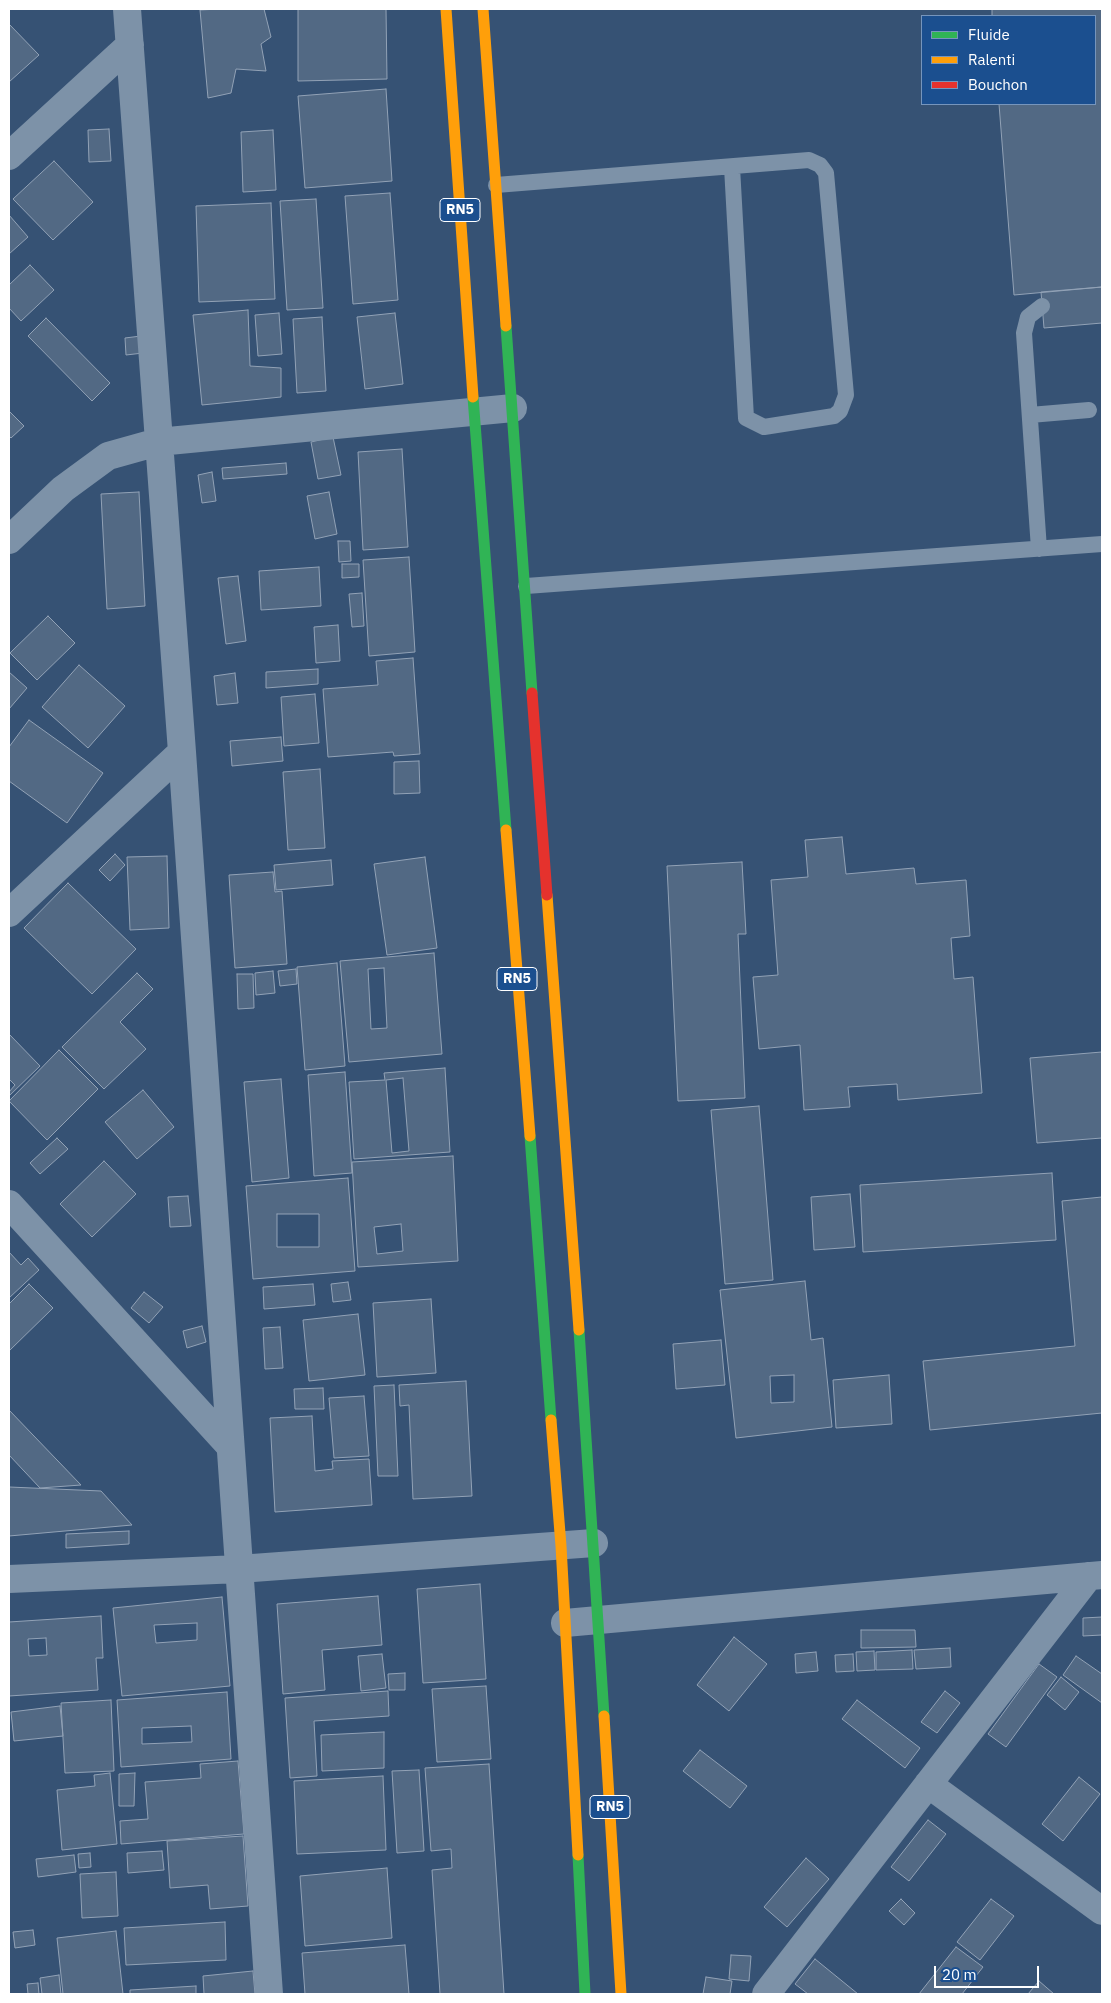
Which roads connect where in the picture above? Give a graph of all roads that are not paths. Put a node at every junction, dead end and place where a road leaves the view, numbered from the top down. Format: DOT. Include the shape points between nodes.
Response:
graph roads {
  1 [pos="127,9"];
  2 [pos="446,9"];
  3 [pos="483,9"];
  4 [pos="130,45"];
  5 [pos="9,156"];
  6 [pos="732,166"];
  7 [pos="496,185"];
  8 [pos="1042,306"];
  9 [pos="513,408"];
  10 [pos="1089,410"];
  11 [pos="474,412"];
  12 [pos="1030,415"];
  13 [pos="158,442"];
  14 [pos="9,540"];
  15 [pos="1102,544"];
  16 [pos="1038,549"];
  17 [pos="526,586"];
  18 [pos="182,752"];
  19 [pos="9,913"];
  20 [pos="9,1204"];
  21 [pos="230,1446"];
  22 [pos="594,1544"];
  23 [pos="561,1546"];
  24 [pos="239,1569"];
  25 [pos="1095,1575"];
  26 [pos="9,1579"];
  27 [pos="598,1619"];
  28 [pos="565,1622"];
  29 [pos="928,1784"];
  30 [pos="1102,1912"];
  31 [pos="269,1994"];
  32 [pos="585,1994"];
  33 [pos="622,1994"];
  34 [pos="766,1994"];
  1 -- 4 [label="street"];
  2 -- 11 [label="highway, RN5"];
  3 -- 7 [label="highway, RN5"];
  4 -- 5 [label="street"];
  4 -- 13 [label="street"];
  6 -- 6 [label="lane" via="746,418 764,427 834,416 840,411 846,395 826,173 820,165 809,160"];
  6 -- 7 [label="lane"];
  7 -- 9 [label="highway, RN5"];
  8 -- 12 [label="lane" via="1028,317 1024,333"];
  9 -- 11 [label="street"];
  9 -- 17 [label="highway, RN5"];
  10 -- 12 [label="lane"];
  11 -- 13 [label="street"];
  11 -- 23 [label="highway, RN5"];
  12 -- 16 [label="lane"];
  13 -- 14 [label="street" via="108,456 63,489"];
  13 -- 18 [label="street"];
  15 -- 16 [label="lane"];
  16 -- 17 [label="lane"];
  17 -- 22 [label="highway, RN5"];
  18 -- 19 [label="street"];
  18 -- 21 [label="street"];
  20 -- 21 [label="street"];
  21 -- 24 [label="street"];
  22 -- 23 [label="street"];
  22 -- 27 [label="highway, RN5"];
  23 -- 24 [label="street"];
  23 -- 28 [label="highway, RN5"];
  24 -- 26 [label="street"];
  24 -- 31 [label="street"];
  25 -- 27 [label="street"];
  25 -- 29 [label="street"];
  27 -- 28 [label="street"];
  27 -- 33 [label="highway, RN5"];
  28 -- 32 [label="highway, RN5"];
  29 -- 30 [label="street"];
  29 -- 34 [label="street"];
}
